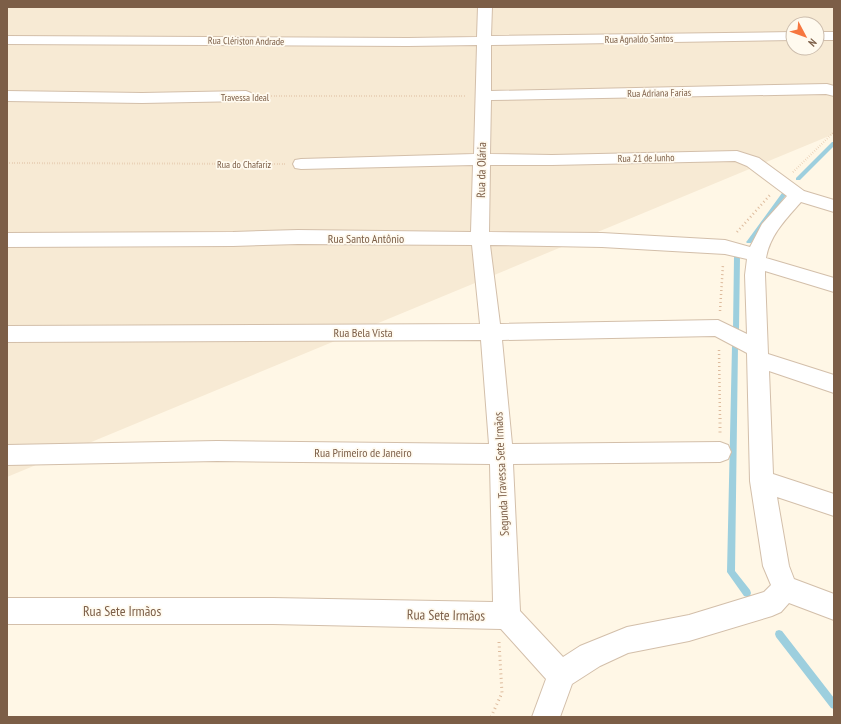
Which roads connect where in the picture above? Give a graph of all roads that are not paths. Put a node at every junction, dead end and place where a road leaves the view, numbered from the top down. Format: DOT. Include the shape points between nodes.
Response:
graph roads {
  1 [pos="485,7"];
  2 [pos="785,36"];
  3 [pos="7,40"];
  4 [pos="484,42"];
  5 [pos="834,91"];
  6 [pos="7,96"];
  7 [pos="246,96"];
  8 [pos="483,96"];
  9 [pos="482,159"];
  10 [pos="301,164"];
  11 [pos="798,195"];
  12 [pos="834,206"];
  13 [pos="480,238"];
  14 [pos="7,240"];
  15 [pos="757,259"];
  16 [pos="834,285"];
  17 [pos="491,332"];
  18 [pos="7,334"];
  19 [pos="758,354"];
  20 [pos="834,384"];
  21 [pos="720,452"];
  22 [pos="501,454"];
  23 [pos="7,455"];
  24 [pos="762,481"];
  25 [pos="834,505"];
  26 [pos="785,588"];
  27 [pos="834,607"];
  28 [pos="7,611"];
  29 [pos="502,616"];
  30 [pos="561,675"];
  31 [pos="546,717"];
  1 -- 4 [label="street, Rua da Olária"];
  2 -- 4 [label="street, Rua Agnaldo Santos"];
  3 -- 4 [label="street, Rua Clériston Andrade"];
  4 -- 8 [label="street, Rua da Olária"];
  5 -- 8 [label="street, Rua Adriana Farias" via="827,89"];
  6 -- 7 [label="street, Travessa Ideal"];
  8 -- 9 [label="street, Rua da Olária"];
  9 -- 10 [label="street"];
  9 -- 11 [label="street, Rua 21 de Junho" via="737,156 753,162"];
  9 -- 13 [label="street, Rua da Olária"];
  11 -- 12 [label="street, Rua 21 de Junho"];
  11 -- 15 [label="street" via="763,239"];
  13 -- 14 [label="street, Rua Santo Antônio"];
  13 -- 15 [label="street, Rua Santo Antônio" via="602,240 725,247"];
  13 -- 17 [label="street, Rua da Olária"];
  15 -- 16 [label="street, Rua Santo Antônio"];
  15 -- 19 [label="street" via="755,275"];
  17 -- 18 [label="street, Rua Bela Vista"];
  17 -- 19 [label="street, Rua Bela Vista" via="718,328"];
  17 -- 22 [label="street, Segunda Travessa Sete Irmãos"];
  19 -- 20 [label="street"];
  19 -- 24 [label="street"];
  21 -- 22 [label="street, Rua Primeiro de Janeiro"];
  22 -- 23 [label="street, Rua Primeiro de Janeiro" via="217,452"];
  22 -- 29 [label="street, Segunda Travessa Sete Irmãos"];
  24 -- 25 [label="street"];
  24 -- 26 [label="street" via="776,566"];
  26 -- 27 [label="street"];
  26 -- 30 [label="street" via="772,604 689,628 627,640 590,656"];
  28 -- 29 [label="street, Rua Sete Irmãos" via="273,611"];
  29 -- 30 [label="street"];
  30 -- 31 [label="street"];
}
